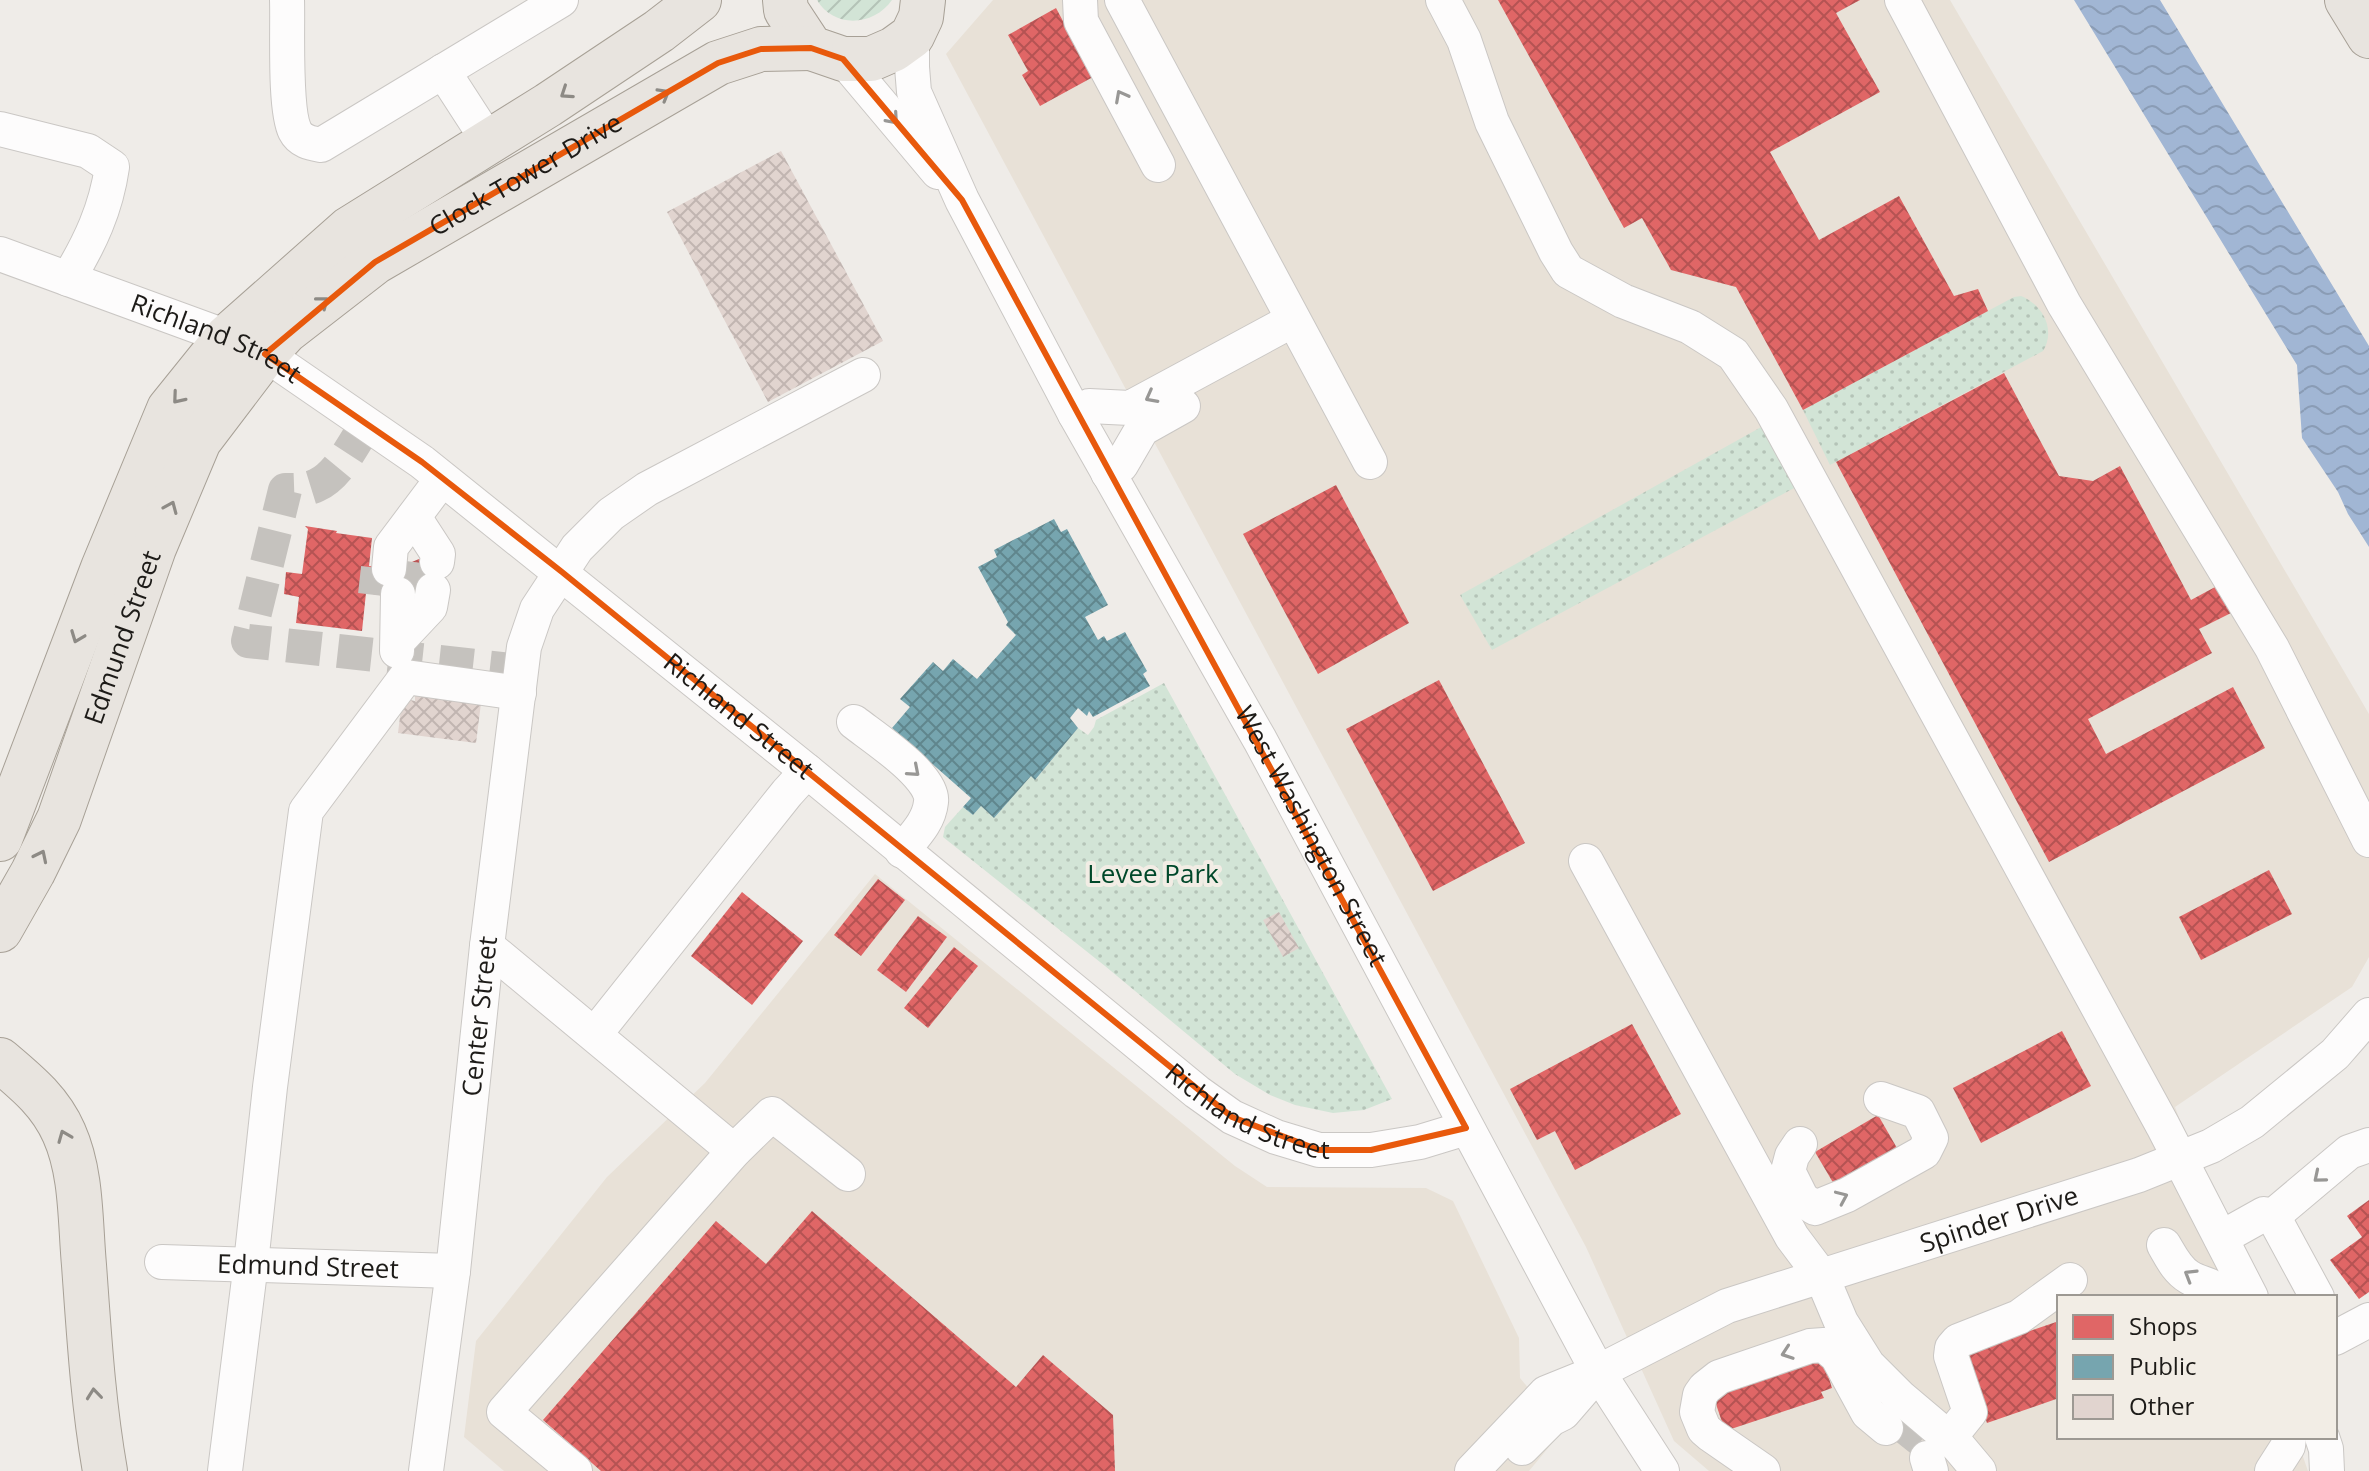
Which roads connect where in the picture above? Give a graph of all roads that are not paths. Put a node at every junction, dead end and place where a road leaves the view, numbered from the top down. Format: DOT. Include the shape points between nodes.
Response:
graph roads {
  1 [pos="287,0"];
  2 [pos="561,0"];
  3 [pos="699,0"];
  4 [pos="785,0"];
  5 [pos="1080,0"];
  6 [pos="1122,0"];
  7 [pos="1443,0"];
  8 [pos="1902,0"];
  9 [pos="2347,0"];
  10 [pos="924,13"];
  11 [pos="2369,36"];
  12 [pos="827,54"];
  13 [pos="443,71"];
  14 [pos="0,129"];
  15 [pos="489,142"];
  16 [pos="1158,165"];
  17 [pos="962,200"];
  18 [pos="0,254"];
  19 [pos="68,279"];
  20 [pos="1298,329"];
  21 [pos="246,346"];
  22 [pos="863,375"];
  23 [pos="1075,414"];
  24 [pos="1370,462"];
  25 [pos="1108,473"];
  26 [pos="442,479"];
  27 [pos="414,517"];
  28 [pos="562,572"];
  29 [pos="406,578"];
  30 [pos="519,693"];
  31 [pos="854,722"];
  32 [pos="807,771"];
  33 [pos="4,822"];
  34 [pos="2369,840"];
  35 [pos="902,851"];
  36 [pos="1586,861"];
  37 [pos="0,930"];
  38 [pos="487,946"];
  39 [pos="2369,1015"];
  40 [pos="595,1034"];
  41 [pos="0,1060"];
  42 [pos="1881,1099"];
  43 [pos="1466,1128"];
  44 [pos="1800,1144"];
  45 [pos="2369,1145"];
  46 [pos="734,1151"];
  47 [pos="2181,1160"];
  48 [pos="848,1174"];
  49 [pos="2273,1216"];
  50 [pos="2221,1238"];
  51 [pos="2164,1245"];
  52 [pos="162,1262"];
  53 [pos="251,1263"];
  54 [pos="453,1271"];
  55 [pos="1822,1277"];
  56 [pos="2070,1280"];
  57 [pos="2222,1295"];
  58 [pos="2250,1295"];
  59 [pos="2316,1295"];
  60 [pos="2369,1320"];
  61 [pos="2337,1337"];
  62 [pos="1598,1372"];
  63 [pos="1891,1424"];
  64 [pos="2323,1439"];
  65 [pos="1936,1456"];
  66 [pos="105,1471"];
  67 [pos="225,1471"];
  68 [pos="426,1471"];
  69 [pos="575,1471"];
  70 [pos="1472,1471"];
  71 [pos="1500,1471"];
  72 [pos="1662,1471"];
  73 [pos="1763,1471"];
  74 [pos="1979,1471"];
  75 [pos="2327,1471"];
  1 -- 13 [label="street" via="289,112 295,132 306,142 321,145"];
  2 -- 13 [label="street"];
  3 -- 15 [label="main road, Clock Tower Drive, one-way"];
  4 -- 12 [label="main road" via="786,10"];
  16 -- 5 [label="street, one-way" via="1081,21"];
  6 -- 20 [label="street"];
  7 -- 47 [label="street" via="1464,40 1492,122 1568,271 1623,301 1690,327 1733,354 1771,409"];
  8 -- 34 [label="street" via="2064,304 2272,648"];
  9 -- 11 [label="main road"];
  10 -- 12 [label="main road, Clock Tower Drive" via="894,49 871,59"];
  10 -- 17 [label="street, West Washington Street" via="914,92"];
  12 -- 17 [label="street, West Washington Street, one-way"];
  21 -- 12 [label="main road, Clock Tower Drive, one-way" via="286,331 375,262 718,63 761,49"];
  13 -- 15 [label="street"];
  14 -- 19 [label="street" via="88,151 112,167 108,197"];
  15 -- 21 [label="main road, Clock Tower Drive" via="349,229"];
  17 -- 23 [label="street, West Washington Street"];
  18 -- 19 [label="street, Richland Street"];
  19 -- 21 [label="street, Richland Street"];
  20 -- 23 [label="street, one-way" via="1130,408 1089,406"];
  20 -- 24 [label="street"];
  20 -- 25 [label="street" via="1142,429 1121,465"];
  21 -- 26 [label="street, Richland Street"];
  21 -- 33 [label="main road, Edmund Street, one-way" via="169,409"];
  37 -- 21 [label="main road, Edmund Street, one-way" via="59,819 154,548"];
  22 -- 28 [label="street, Center Street" via="647,489 580,544"];
  23 -- 25 [label="street, West Washington Street"];
  25 -- 43 [label="street, West Washington Street" via="1260,740"];
  26 -- 27 [label="street"];
  26 -- 28 [label="street, Richland Street"];
  27 -- 29 [label="street" via="428,555"];
  27 -- 29 [label="street" via="381,544"];
  28 -- 30 [label="street, Center Street" via="537,609 524,647"];
  28 -- 32 [label="street, Richland Street"];
  29 -- 29 [label="street" via="372,616 398,648 420,607"];
  30 -- 38 [label="street, Center Street"];
  30 -- 53 [label="street" via="406,677 306,811"];
  31 -- 35 [label="street, one-way" via="921,776 930,790 926,818"];
  32 -- 35 [label="street, Richland Street"];
  32 -- 40 [label="street"];
  35 -- 43 [label="street, Richland Street" via="1232,1117 1319,1150 1371,1150"];
  36 -- 55 [label="street" via="1792,1237"];
  38 -- 40 [label="street"];
  38 -- 54 [label="street, Center Street"];
  39 -- 47 [label="street, Spinder Drive" via="2335,1054 2252,1122"];
  40 -- 46 [label="street"];
  66 -- 41 [label="main road, one-way" via="71,1153 39,1093"];
  44 -- 42 [label="street, one-way" via="1788,1171 1802,1199 1815,1208 1924,1152 1931,1138 1918,1112"];
  43 -- 62 [label="street, West Washington Street"];
  45 -- 49 [label="street, one-way" via="2349,1152"];
  46 -- 48 [label="street" via="772,1114"];
  46 -- 69 [label="street" via="504,1412"];
  47 -- 50 [label="street"];
  47 -- 55 [label="street, Spinder Drive"];
  49 -- 50 [label="street" via="2264,1214"];
  49 -- 59 [label="street"];
  50 -- 58 [label="street"];
  57 -- 51 [label="street, one-way" via="2187,1277"];
  52 -- 53 [label="street, Edmund Street"];
  53 -- 54 [label="street, Edmund Street"];
  53 -- 67 [label="street"];
  54 -- 68 [label="street, Center Street"];
  55 -- 62 [label="street, Spinder Drive" via="1727,1306"];
  55 -- 65 [label="street" via="1841,1322 1868,1365 1900,1397"];
  56 -- 65 [label="street" via="2019,1317 1952,1348 1970,1412"];
  60 -- 61 [label="street"];
  62 -- 70 [label="street, Spinder Drive" via="1546,1393"];
  62 -- 71 [label="street"];
  62 -- 72 [label="street, West Washington Street"];
  63 -- 73 [label="street, one-way" via="1878,1405 1861,1401 1837,1356 1824,1345 1719,1377 1697,1403 1700,1421 1711,1435"];
  64 -- 75 [label="street"];
  65 -- 74 [label="street" via="1971,1459"];
}
